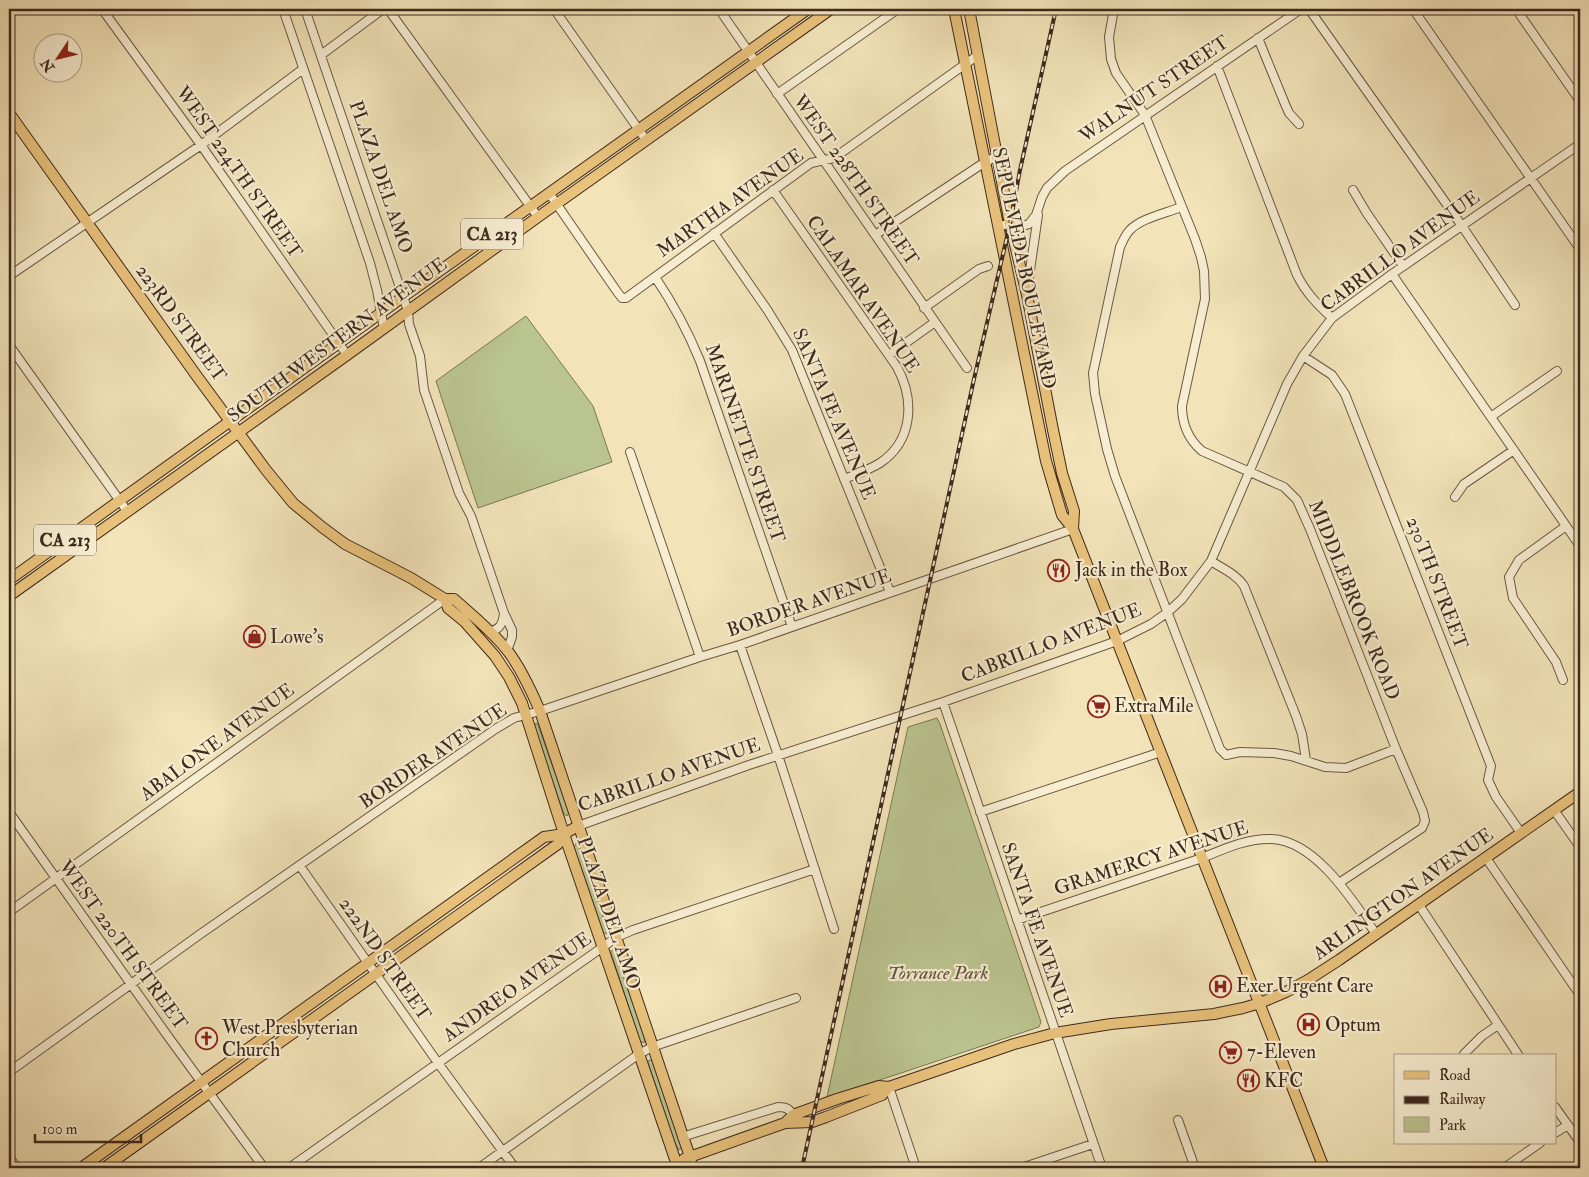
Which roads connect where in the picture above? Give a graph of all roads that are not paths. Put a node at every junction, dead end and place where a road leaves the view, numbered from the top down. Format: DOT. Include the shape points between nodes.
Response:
graph roads {
  1 [pos="102,9"];
  2 [pos="283,9"];
  3 [pos="305,9"];
  4 [pos="383,9"];
  5 [pos="388,9"];
  6 [pos="554,9"];
  7 [pos="719,9"];
  8 [pos="808,9"];
  9 [pos="817,9"];
  10 [pos="831,9"];
  11 [pos="898,9"];
  12 [pos="954,9"];
  13 [pos="969,9"];
  14 [pos="1114,9"];
  15 [pos="1300,9"];
  16 [pos="1309,9"];
  17 [pos="1413,9"];
  18 [pos="1516,9"];
  19 [pos="790,38"];
  20 [pos="1258,38"];
  21 [pos="748,52"];
  22 [pos="321,54"];
  23 [pos="978,55"];
  24 [pos="755,63"];
  25 [pos="965,64"];
  26 [pos="1218,66"];
  27 [pos="303,69"];
  28 [pos="777,94"];
  29 [pos="1580,101"];
  30 [pos="9,113"];
  31 [pos="1145,114"];
  32 [pos="1299,124"];
  33 [pos="639,130"];
  34 [pos="646,140"];
  35 [pos="202,144"];
  36 [pos="1580,144"];
  37 [pos="998,156"];
  38 [pos="823,160"];
  39 [pos="985,162"];
  40 [pos="1531,178"];
  41 [pos="774,190"];
  42 [pos="1353,190"];
  43 [pos="549,193"];
  44 [pos="556,204"];
  45 [pos="531,206"];
  46 [pos="1039,207"];
  47 [pos="1181,207"];
  48 [pos="538,216"];
  49 [pos="87,223"];
  50 [pos="1010,224"];
  51 [pos="999,226"];
  52 [pos="1462,226"];
  53 [pos="714,233"];
  54 [pos="875,235"];
  55 [pos="1580,249"];
  56 [pos="988,266"];
  57 [pos="1404,266"];
  58 [pos="1392,274"];
  59 [pos="9,276"];
  60 [pos="655,277"];
  61 [pos="1027,295"];
  62 [pos="403,297"];
  63 [pos="1515,305"];
  64 [pos="924,308"];
  65 [pos="408,312"];
  66 [pos="381,314"];
  67 [pos="1332,318"];
  68 [pos="935,322"];
  69 [pos="384,329"];
  70 [pos="340,343"];
  71 [pos="9,345"];
  72 [pos="347,355"];
  73 [pos="889,355"];
  74 [pos="1303,356"];
  75 [pos="967,368"];
  76 [pos="1557,371"];
  77 [pos="1048,407"];
  78 [pos="1035,409"];
  79 [pos="1492,416"];
  80 [pos="231,420"];
  81 [pos="239,432"];
  82 [pos="1514,450"];
  83 [pos="630,452"];
  84 [pos="1249,472"];
  85 [pos="844,479"];
  86 [pos="1455,497"];
  87 [pos="120,501"];
  88 [pos="127,511"];
  89 [pos="1566,526"];
  90 [pos="1073,529"];
  91 [pos="1580,546"];
  92 [pos="1211,561"];
  93 [pos="9,579"];
  94 [pos="22,586"];
  95 [pos="890,592"];
  96 [pos="9,596"];
  97 [pos="445,599"];
  98 [pos="1168,612"];
  99 [pos="504,613"];
  100 [pos="792,627"];
  101 [pos="490,631"];
  102 [pos="1117,641"];
  103 [pos="740,645"];
  104 [pos="507,650"];
  105 [pos="700,657"];
  106 [pos="1562,680"];
  107 [pos="943,702"];
  108 [pos="540,711"];
  109 [pos="525,715"];
  110 [pos="1396,749"];
  111 [pos="1161,752"];
  112 [pos="778,756"];
  113 [pos="1306,760"];
  114 [pos="1580,792"];
  115 [pos="1554,810"];
  116 [pos="9,812"];
  117 [pos="980,812"];
  118 [pos="578,826"];
  119 [pos="1521,833"];
  120 [pos="564,834"];
  121 [pos="1580,848"];
  122 [pos="1202,858"];
  123 [pos="1486,858"];
  124 [pos="300,866"];
  125 [pos="815,869"];
  126 [pos="55,879"];
  127 [pos="1339,883"];
  128 [pos="1418,905"];
  129 [pos="9,912"];
  130 [pos="1017,920"];
  131 [pos="834,929"];
  132 [pos="1376,934"];
  133 [pos="616,937"];
  134 [pos="603,946"];
  135 [pos="368,963"];
  136 [pos="376,974"];
  137 [pos="131,984"];
  138 [pos="1580,995"];
  139 [pos="796,998"];
  140 [pos="1260,1003"];
  141 [pos="1498,1025"];
  142 [pos="1055,1032"];
  143 [pos="652,1047"];
  144 [pos="639,1054"];
  145 [pos="1464,1054"];
  146 [pos="1518,1054"];
  147 [pos="438,1063"];
  148 [pos="9,1072"];
  149 [pos="202,1082"];
  150 [pos="889,1087"];
  151 [pos="210,1093"];
  152 [pos="1556,1108"];
  153 [pos="793,1115"];
  154 [pos="1178,1120"];
  155 [pos="785,1123"];
  156 [pos="1568,1125"];
  157 [pos="1556,1132"];
  158 [pos="682,1137"];
  159 [pos="1580,1142"];
  160 [pos="1093,1144"];
  161 [pos="1539,1144"];
  162 [pos="503,1151"];
  163 [pos="9,1157"];
  164 [pos="690,1157"];
  165 [pos="675,1167"];
  166 [pos="17,1168"];
  167 [pos="81,1168"];
  168 [pos="104,1168"];
  169 [pos="264,1168"];
  170 [pos="289,1168"];
  171 [pos="479,1168"];
  172 [pos="515,1168"];
  173 [pos="694,1168"];
  174 [pos="916,1168"];
  175 [pos="1021,1168"];
  176 [pos="1102,1168"];
  177 [pos="1194,1168"];
  178 [pos="1324,1168"];
  179 [pos="1504,1168"];
  1 -- 35 [label="street, WEST 224TH STREET"];
  2 -- 27 [label="street, PLAZA DEL AMO"];
  3 -- 22 [label="street, PLAZA DEL AMO"];
  4 -- 22 [label="street"];
  5 -- 45 [label="street"];
  6 -- 33 [label="street"];
  7 -- 21 [label="street, WEST 228TH STREET"];
  8 -- 21 [label="main road, SOUTH WESTERN AVENUE / CA 213"];
  9 -- 19 [label="main road" via="797,25"];
  10 -- 19 [label="main road, SOUTH WESTERN AVENUE / CA 213"];
  11 -- 28 [label="street"];
  12 -- 25 [label="main road, SEPULVEDA BOULEVARD"];
  13 -- 23 [label="main road, SEPULVEDA BOULEVARD"];
  14 -- 31 [label="street, MIDDLEBROOK ROAD" via="1109,37 1110,60 1116,74"];
  15 -- 20 [label="street, WALNUT STREET"];
  16 -- 52 [label="street"];
  17 -- 40 [label="street"];
  18 -- 29 [label="street"];
  19 -- 24 [label="main road, SOUTH WESTERN AVENUE / CA 213"];
  20 -- 26 [label="street, WALNUT STREET"];
  20 -- 32 [label="street" via="1285,104"];
  21 -- 24 [label="street, WEST 228TH STREET"];
  21 -- 33 [label="main road, SOUTH WESTERN AVENUE / CA 213"];
  22 -- 62 [label="street, PLAZA DEL AMO"];
  23 -- 25 [label="street, MARTHA AVENUE"];
  23 -- 37 [label="main road, SEPULVEDA BOULEVARD"];
  24 -- 28 [label="street, WEST 228TH STREET"];
  24 -- 34 [label="main road, SOUTH WESTERN AVENUE / CA 213"];
  25 -- 38 [label="street, MARTHA AVENUE" via="834,158"];
  25 -- 39 [label="main road, SEPULVEDA BOULEVARD"];
  26 -- 31 [label="street, WALNUT STREET"];
  26 -- 67 [label="street" via="1297,275 1310,297"];
  27 -- 35 [label="street"];
  27 -- 66 [label="street, PLAZA DEL AMO" via="370,263"];
  28 -- 38 [label="street, WEST 228TH STREET"];
  30 -- 49 [label="main road, 223RD STREET"];
  31 -- 46 [label="street, WALNUT STREET" via="1054,180"];
  31 -- 47 [label="street, MIDDLEBROOK ROAD"];
  33 -- 34 [label="street"];
  33 -- 43 [label="main road, SOUTH WESTERN AVENUE / CA 213"];
  34 -- 44 [label="main road, SOUTH WESTERN AVENUE / CA 213"];
  35 -- 49 [label="street"];
  35 -- 70 [label="street, WEST 224TH STREET"];
  36 -- 40 [label="street, CABRILLO AVENUE"];
  37 -- 39 [label="street"];
  37 -- 50 [label="main road, SEPULVEDA BOULEVARD"];
  38 -- 41 [label="street, MARTHA AVENUE" via="811,163"];
  38 -- 54 [label="street, WEST 228TH STREET"];
  39 -- 51 [label="main road, SEPULVEDA BOULEVARD"];
  39 -- 54 [label="street"];
  40 -- 52 [label="street, CABRILLO AVENUE"];
  40 -- 55 [label="street"];
  41 -- 53 [label="street, MARTHA AVENUE"];
  41 -- 73 [label="street, CALAMAR AVENUE"];
  42 -- 57 [label="street"];
  43 -- 44 [label="street"];
  43 -- 45 [label="main road, SOUTH WESTERN AVENUE / CA 213"];
  44 -- 48 [label="main road, SOUTH WESTERN AVENUE / CA 213"];
  44 -- 60 [label="street, MARTHA AVENUE" via="622,298"];
  45 -- 48 [label="street"];
  45 -- 62 [label="main road, SOUTH WESTERN AVENUE / CA 213"];
  46 -- 50 [label="street, WALNUT STREET" via="1029,224"];
  46 -- 61 [label="street, WALNUT STREET"];
  47 -- 84 [label="street, MIDDLEBROOK ROAD" via="1201,258 1205,287 1203,312 1182,406 1184,427 1202,451"];
  47 -- 98 [label="street" via="1139,223 1125,236 1093,373 1115,476"];
  48 -- 65 [label="main road, SOUTH WESTERN AVENUE / CA 213"];
  49 -- 59 [label="street"];
  49 -- 80 [label="main road, 223RD STREET"];
  50 -- 51 [label="street, WALNUT STREET"];
  50 -- 61 [label="main road, SEPULVEDA BOULEVARD"];
  51 -- 78 [label="main road, SEPULVEDA BOULEVARD"];
  52 -- 57 [label="street, CABRILLO AVENUE"];
  52 -- 63 [label="street"];
  53 -- 60 [label="street, MARTHA AVENUE"];
  53 -- 85 [label="street, SANTA FE AVENUE" via="792,350"];
  54 -- 64 [label="street, WEST 228TH STREET"];
  56 -- 64 [label="street"];
  57 -- 58 [label="street, CABRILLO AVENUE"];
  58 -- 67 [label="street, CABRILLO AVENUE"];
  58 -- 79 [label="street"];
  60 -- 100 [label="street, MARINETTE STREET" via="690,335"];
  61 -- 77 [label="main road, SEPULVEDA BOULEVARD"];
  62 -- 65 [label="street, PLAZA DEL AMO"];
  62 -- 66 [label="main road, SOUTH WESTERN AVENUE / CA 213"];
  64 -- 68 [label="street, WEST 228TH STREET"];
  65 -- 69 [label="main road, SOUTH WESTERN AVENUE / CA 213"];
  65 -- 99 [label="street, PLAZA DEL AMO" via="420,356 424,390"];
  66 -- 69 [label="street, PLAZA DEL AMO"];
  66 -- 70 [label="main road, SOUTH WESTERN AVENUE / CA 213"];
  67 -- 74 [label="street, CABRILLO AVENUE"];
  68 -- 73 [label="street"];
  68 -- 75 [label="street, WEST 228TH STREET"];
  69 -- 72 [label="main road, SOUTH WESTERN AVENUE / CA 213"];
  70 -- 72 [label="street, WEST 224TH STREET"];
  70 -- 80 [label="main road, SOUTH WESTERN AVENUE / CA 213"];
  71 -- 87 [label="street"];
  72 -- 81 [label="main road, SOUTH WESTERN AVENUE / CA 213"];
  73 -- 85 [label="street, CALAMAR AVENUE" via="907,389 908,424 904,436 879,464"];
  74 -- 84 [label="street, CABRILLO AVENUE" via="1287,384"];
  74 -- 119 [label="street, 230TH STREET" via="1332,375 1345,394 1491,766 1488,780"];
  76 -- 79 [label="street"];
  77 -- 78 [label="main road"];
  77 -- 90 [label="main road, SEPULVEDA BOULEVARD" via="1074,511"];
  78 -- 90 [label="main road, SEPULVEDA BOULEVARD" via="1054,492 1062,515"];
  79 -- 82 [label="street"];
  80 -- 81 [label="main road, 223RD STREET"];
  80 -- 87 [label="main road, SOUTH WESTERN AVENUE / CA 213"];
  81 -- 88 [label="main road, SOUTH WESTERN AVENUE / CA 213"];
  81 -- 97 [label="main road, 223RD STREET" via="277,484 307,516 346,544"];
  82 -- 86 [label="street" via="1464,484"];
  82 -- 89 [label="street"];
  83 -- 105 [label="street"];
  84 -- 92 [label="street, CABRILLO AVENUE"];
  84 -- 110 [label="street, MIDDLEBROOK ROAD" via="1284,486 1297,500"];
  85 -- 95 [label="street, SANTA FE AVENUE"];
  87 -- 88 [label="street"];
  87 -- 93 [label="main road, SOUTH WESTERN AVENUE / CA 213"];
  88 -- 94 [label="main road, SOUTH WESTERN AVENUE / CA 213"];
  89 -- 91 [label="street"];
  89 -- 106 [label="street" via="1519,560 1509,576 1513,598 1556,662"];
  90 -- 95 [label="street, BORDER AVENUE"];
  90 -- 102 [label="main road, SEPULVEDA BOULEVARD"];
  92 -- 98 [label="street, CABRILLO AVENUE"];
  92 -- 113 [label="street" via="1233,574 1244,586 1296,716"];
  93 -- 94 [label="street"];
  94 -- 96 [label="main road, SOUTH WESTERN AVENUE / CA 213"];
  95 -- 100 [label="street, BORDER AVENUE"];
  97 -- 101 [label="main road, PLAZA DEL AMO" via="454,599"];
  97 -- 109 [label="main road, PLAZA DEL AMO" via="448,608 464,621 494,656 515,688"];
  97 -- 126 [label="street, ABALONE AVENUE"];
  98 -- 102 [label="street, CABRILLO AVENUE"];
  98 -- 113 [label="street" via="1220,749 1226,755 1274,753"];
  99 -- 101 [label="street" via="503,623"];
  99 -- 104 [label="street, PLAZA DEL AMO" via="512,630"];
  100 -- 103 [label="street, BORDER AVENUE"];
  101 -- 104 [label="main road, PLAZA DEL AMO"];
  102 -- 107 [label="street, CABRILLO AVENUE"];
  102 -- 111 [label="main road, SEPULVEDA BOULEVARD"];
  103 -- 105 [label="street, BORDER AVENUE"];
  103 -- 112 [label="street"];
  104 -- 108 [label="main road, PLAZA DEL AMO"];
  105 -- 108 [label="street, BORDER AVENUE"];
  107 -- 112 [label="street, CABRILLO AVENUE"];
  107 -- 117 [label="street, SANTA FE AVENUE"];
  108 -- 109 [label="street, BORDER AVENUE"];
  108 -- 118 [label="main road, PLAZA DEL AMO"];
  109 -- 120 [label="main road, PLAZA DEL AMO"];
  109 -- 124 [label="street, BORDER AVENUE" via="497,728"];
  110 -- 113 [label="street" via="1346,768 1325,767"];
  110 -- 127 [label="street, MIDDLEBROOK ROAD" via="1425,824"];
  111 -- 117 [label="street"];
  111 -- 122 [label="main road, SEPULVEDA BOULEVARD"];
  112 -- 118 [label="street, CABRILLO AVENUE"];
  112 -- 125 [label="street"];
  114 -- 115 [label="main road, ARLINGTON AVENUE"];
  115 -- 119 [label="main road, ARLINGTON AVENUE"];
  115 -- 121 [label="street"];
  116 -- 126 [label="street, WEST 220TH STREET"];
  117 -- 130 [label="street, SANTA FE AVENUE"];
  118 -- 120 [label="main road, CABRILLO AVENUE"];
  118 -- 133 [label="main road, PLAZA DEL AMO"];
  119 -- 123 [label="main road, ARLINGTON AVENUE"];
  120 -- 134 [label="main road, PLAZA DEL AMO"];
  120 -- 135 [label="main road, CABRILLO AVENUE" via="544,837"];
  120 -- 136 [label="main road, CABRILLO AVENUE" via="558,844"];
  122 -- 127 [label="street, GRAMERCY AVENUE" via="1247,841 1284,840 1307,852"];
  122 -- 130 [label="street, GRAMERCY AVENUE"];
  122 -- 140 [label="main road, SEPULVEDA BOULEVARD"];
  123 -- 128 [label="main road, ARLINGTON AVENUE"];
  123 -- 138 [label="street"];
  124 -- 135 [label="street, 222ND STREET"];
  124 -- 137 [label="street, BORDER AVENUE"];
  125 -- 131 [label="street"];
  125 -- 133 [label="street, ANDREO AVENUE"];
  126 -- 129 [label="street, ABALONE AVENUE"];
  126 -- 137 [label="street, WEST 220TH STREET"];
  127 -- 132 [label="street, GRAMERCY AVENUE"];
  128 -- 132 [label="main road, ARLINGTON AVENUE"];
  128 -- 141 [label="street"];
  130 -- 142 [label="street, SANTA FE AVENUE"];
  132 -- 140 [label="main road, ARLINGTON AVENUE" via="1310,979"];
  133 -- 134 [label="street, ANDREO AVENUE"];
  133 -- 143 [label="main road, PLAZA DEL AMO"];
  134 -- 144 [label="main road, PLAZA DEL AMO"];
  134 -- 147 [label="street, ANDREO AVENUE"];
  135 -- 136 [label="street, 222ND STREET"];
  135 -- 149 [label="main road, CABRILLO AVENUE"];
  136 -- 147 [label="street, 222ND STREET"];
  136 -- 151 [label="main road, CABRILLO AVENUE"];
  137 -- 148 [label="street, BORDER AVENUE"];
  137 -- 149 [label="street, WEST 220TH STREET"];
  139 -- 143 [label="street"];
  140 -- 142 [label="main road, ARLINGTON AVENUE" via="1214,1014"];
  140 -- 178 [label="main road, SEPULVEDA BOULEVARD"];
  141 -- 145 [label="street"];
  141 -- 146 [label="street"];
  142 -- 150 [label="main road, ARLINGTON AVENUE"];
  142 -- 160 [label="street, SANTA FE AVENUE"];
  143 -- 144 [label="street"];
  143 -- 158 [label="main road, PLAZA DEL AMO"];
  144 -- 162 [label="street"];
  144 -- 165 [label="main road, PLAZA DEL AMO"];
  147 -- 162 [label="street, 222ND STREET"];
  147 -- 170 [label="street, ANDREO AVENUE"];
  149 -- 151 [label="street, WEST 220TH STREET"];
  149 -- 167 [label="main road, CABRILLO AVENUE"];
  150 -- 153 [label="main road, ARLINGTON AVENUE" via="879,1086"];
  150 -- 155 [label="main road, ARLINGTON AVENUE" via="882,1095 812,1122"];
  150 -- 174 [label="street"];
  151 -- 168 [label="main road, CABRILLO AVENUE"];
  151 -- 169 [label="street, WEST 220TH STREET"];
  152 -- 156 [label="street"];
  153 -- 155 [label="main road, ARLINGTON AVENUE"];
  153 -- 158 [label="street" via="790,1110 778,1107"];
  154 -- 177 [label="street"];
  155 -- 164 [label="main road, ARLINGTON AVENUE"];
  156 -- 157 [label="street"];
  156 -- 159 [label="street"];
  158 -- 164 [label="main road, PLAZA DEL AMO"];
  160 -- 175 [label="street"];
  160 -- 176 [label="street, SANTA FE AVENUE"];
  161 -- 179 [label="street"];
  162 -- 171 [label="street"];
  162 -- 172 [label="street, 222ND STREET"];
  163 -- 166 [label="street"];
  164 -- 165 [label="main road, ARLINGTON AVENUE"];
  164 -- 173 [label="street"];
}
